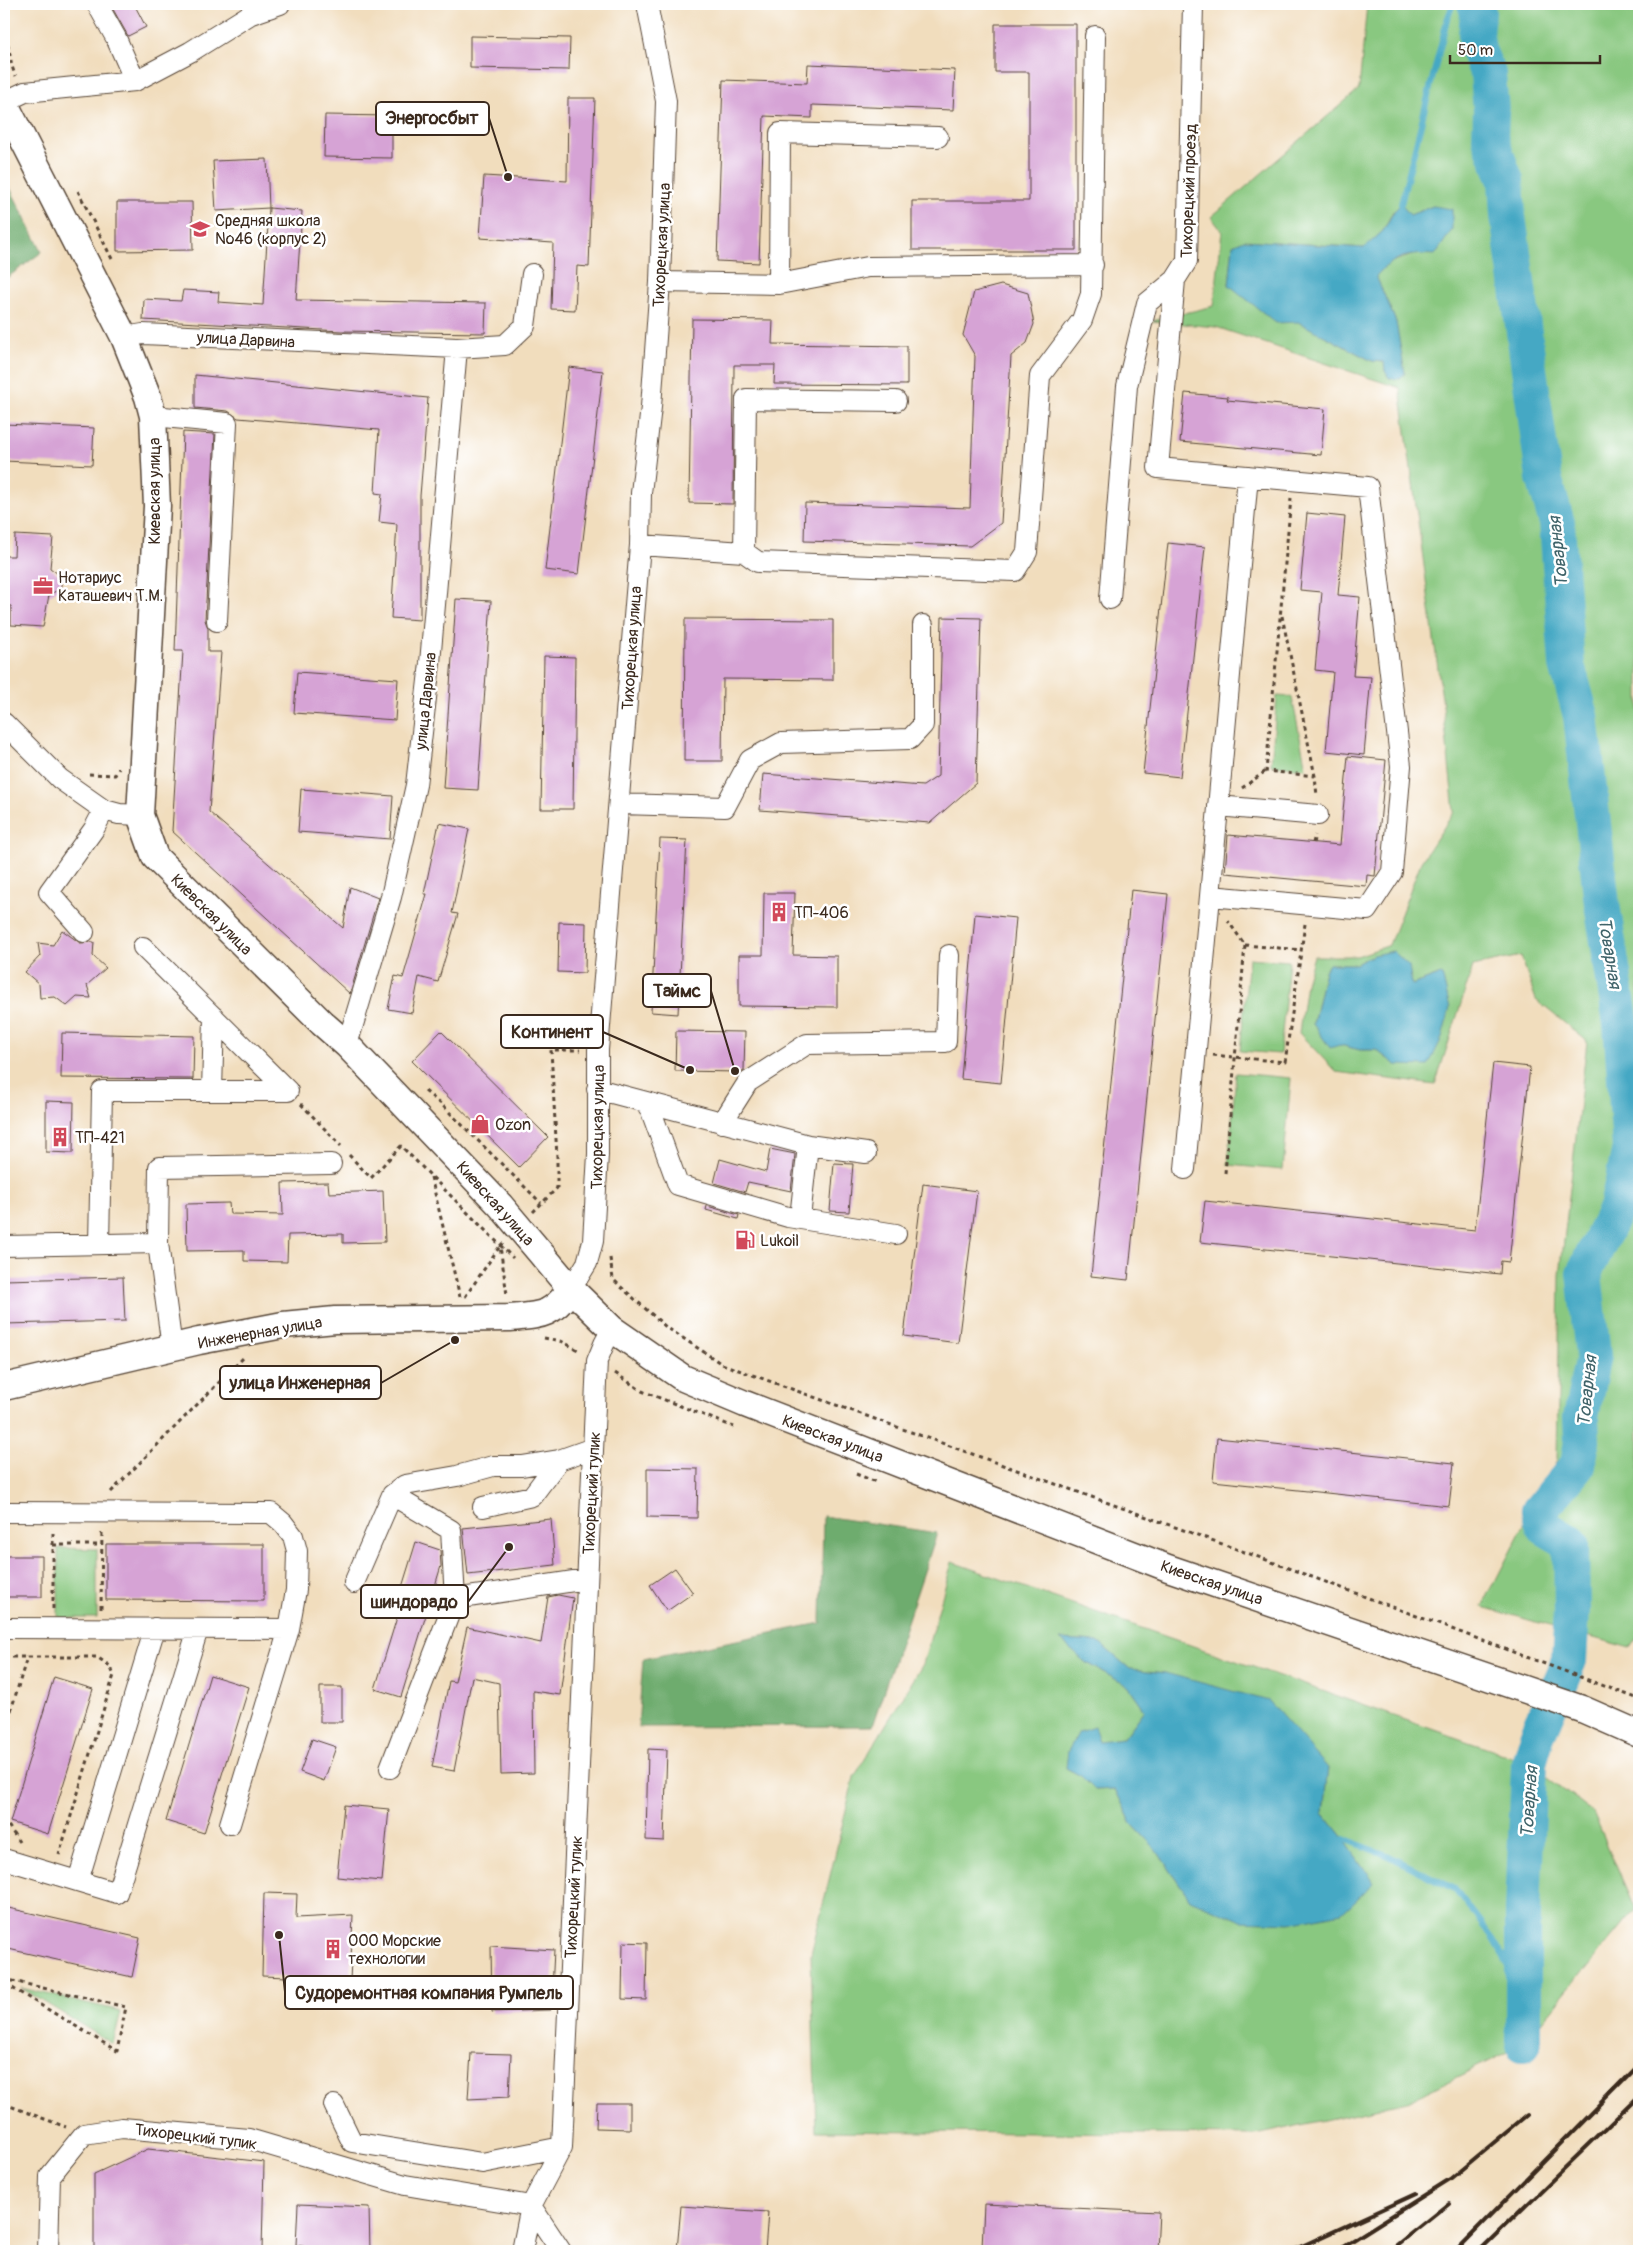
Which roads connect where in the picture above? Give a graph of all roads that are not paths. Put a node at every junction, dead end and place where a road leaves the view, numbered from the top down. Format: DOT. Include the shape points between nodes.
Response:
graph roads {
  1 [pos="97,4"];
  2 [pos="280,4"];
  3 [pos="647,4"];
  4 [pos="1193,4"];
  5 [pos="247,9"];
  6 [pos="1095,36"];
  7 [pos="135,81"];
  8 [pos="11,99"];
  9 [pos="938,137"];
  10 [pos="1093,265"];
  11 [pos="532,274"];
  12 [pos="1175,280"];
  13 [pos="660,282"];
  14 [pos="779,284"];
  15 [pos="124,337"];
  16 [pos="457,348"];
  17 [pos="896,400"];
  18 [pos="153,416"];
  19 [pos="1248,476"];
  20 [pos="640,545"];
  21 [pos="744,552"];
  22 [pos="1110,599"];
  23 [pos="216,621"];
  24 [pos="923,625"];
  25 [pos="4,724"];
  26 [pos="620,804"];
  27 [pos="1218,806"];
  28 [pos="104,810"];
  29 [pos="140,815"];
  30 [pos="1318,815"];
  31 [pos="1210,896"];
  32 [pos="84,932"];
  33 [pos="143,948"];
  34 [pos="950,955"];
  35 [pos="214,1018"];
  36 [pos="346,1045"];
  37 [pos="597,1090"];
  38 [pos="212,1091"];
  39 [pos="646,1103"];
  40 [pos="722,1122"];
  41 [pos="808,1145"];
  42 [pos="866,1153"];
  43 [pos="331,1164"];
  44 [pos="1185,1169"];
  45 [pos="800,1218"];
  46 [pos="896,1234"];
  47 [pos="158,1243"];
  48 [pos="99,1244"];
  49 [pos="4,1246"];
  50 [pos="571,1289"];
  51 [pos="612,1329"];
  52 [pos="172,1348"];
  53 [pos="4,1387"];
  54 [pos="593,1448"];
  55 [pos="559,1460"];
  56 [pos="392,1495"];
  57 [pos="483,1507"];
  58 [pos="4,1512"];
  59 [pos="587,1579"];
  60 [pos="354,1583"];
  61 [pos="454,1599"];
  62 [pos="4,1628"];
  63 [pos="155,1628"];
  64 [pos="198,1628"];
  65 [pos="289,1629"];
  66 [pos="1639,1734"];
  67 [pos="390,1768"];
  68 [pos="230,1824"];
  69 [pos="4,1859"];
  70 [pos="78,1881"];
  71 [pos="334,2105"];
  72 [pos="562,2147"];
  73 [pos="531,2206"];
  74 [pos="48,2251"];
  75 [pos="522,2251"];
  76 [pos="561,2251"];
  1 -- 7 [label="street"];
  2 -- 5 [label="street"];
  3 -- 13 [label="street, Тихорецкая улица" via="666,101"];
  4 -- 12 [label="street, Тихорецкий проезд" via="1187,261"];
  5 -- 7 [label="street" via="190,52"];
  6 -- 10 [label="street"];
  7 -- 8 [label="street"];
  8 -- 15 [label="main road, Киевская улица"];
  9 -- 14 [label="street" via="780,133"];
  10 -- 14 [label="street" via="868,266"];
  10 -- 21 [label="street" via="1091,294 1082,320 1040,376 1026,552 1015,571 758,562"];
  11 -- 16 [label="street, улица Дарвина" via="525,326 505,345"];
  12 -- 19 [label="street" via="1158,468"];
  12 -- 22 [label="street, Тихорецкий проезд" via="1147,303 1127,386"];
  13 -- 14 [label="street"];
  13 -- 20 [label="street, Тихорецкая улица" via="641,493"];
  15 -- 16 [label="street, улица Дарвина" via="143,334"];
  15 -- 18 [label="main road, Киевская улица"];
  16 -- 36 [label="street, улица Дарвина" via="430,663 416,785 391,897"];
  17 -- 21 [label="street" via="746,399"];
  18 -- 23 [label="street" via="227,423"];
  18 -- 29 [label="main road, Киевская улица" via="157,506"];
  19 -- 27 [label="street"];
  19 -- 31 [label="street" via="1368,487 1402,766 1392,872 1367,910"];
  20 -- 21 [label="street"];
  20 -- 26 [label="street, Тихорецкая улица"];
  24 -- 26 [label="street" via="923,725 910,739 782,743 750,760 725,807"];
  25 -- 28 [label="street" via="60,779"];
  26 -- 37 [label="street, Тихорецкая улица"];
  27 -- 30 [label="street"];
  27 -- 31 [label="street"];
  28 -- 29 [label="street"];
  28 -- 32 [label="street" via="49,892"];
  29 -- 36 [label="main road, Киевская улица" via="155,857"];
  31 -- 44 [label="street"];
  33 -- 35 [label="street"];
  34 -- 40 [label="street" via="946,1042 807,1044 748,1082"];
  35 -- 38 [label="street"];
  35 -- 38 [label="street" via="288,1091"];
  36 -- 50 [label="main road, Киевская улица" via="519,1227"];
  37 -- 39 [label="street"];
  37 -- 50 [label="street, Тихорецкая улица" via="594,1241 587,1263"];
  38 -- 48 [label="street" via="102,1091"];
  39 -- 40 [label="street"];
  39 -- 45 [label="street" via="678,1185"];
  40 -- 41 [label="street"];
  41 -- 42 [label="street"];
  41 -- 45 [label="street"];
  43 -- 47 [label="street" via="159,1167"];
  45 -- 46 [label="street"];
  47 -- 48 [label="street"];
  47 -- 52 [label="street"];
  48 -- 49 [label="street"];
  50 -- 51 [label="main road, Киевская улица"];
  50 -- 52 [label="main road, Инженерная улица" via="558,1307 537,1316 335,1320 283,1325"];
  51 -- 54 [label="street, Тихорецкий тупик" via="597,1361"];
  51 -- 66 [label="main road, Киевская улица" via="683,1378 745,1404 1168,1568 1582,1709"];
  52 -- 53 [label="main road, Инженерная улица"];
  54 -- 55 [label="street"];
  54 -- 59 [label="street, Тихорецкий тупик"];
  55 -- 56 [label="street" via="522,1466 493,1466 405,1485"];
  55 -- 57 [label="street" via="532,1496"];
  56 -- 60 [label="street"];
  56 -- 61 [label="street" via="451,1530"];
  58 -- 65 [label="street" via="271,1513 293,1536 297,1551 296,1590"];
  59 -- 61 [label="street"];
  59 -- 72 [label="street, Тихорецкий тупик"];
  61 -- 67 [label="street"];
  62 -- 63 [label="street"];
  63 -- 64 [label="street"];
  63 -- 70 [label="street"];
  64 -- 65 [label="street"];
  64 -- 70 [label="street" via="117,1893"];
  65 -- 68 [label="street"];
  69 -- 70 [label="street"];
  71 -- 72 [label="street" via="352,2142 482,2162"];
  72 -- 73 [label="street, Тихорецкий тупик"];
  73 -- 74 [label="street, Тихорецкий тупик" via="405,2185 249,2139 122,2128 84,2134 50,2176"];
  73 -- 75 [label="street"];
  73 -- 76 [label="street"];
}
